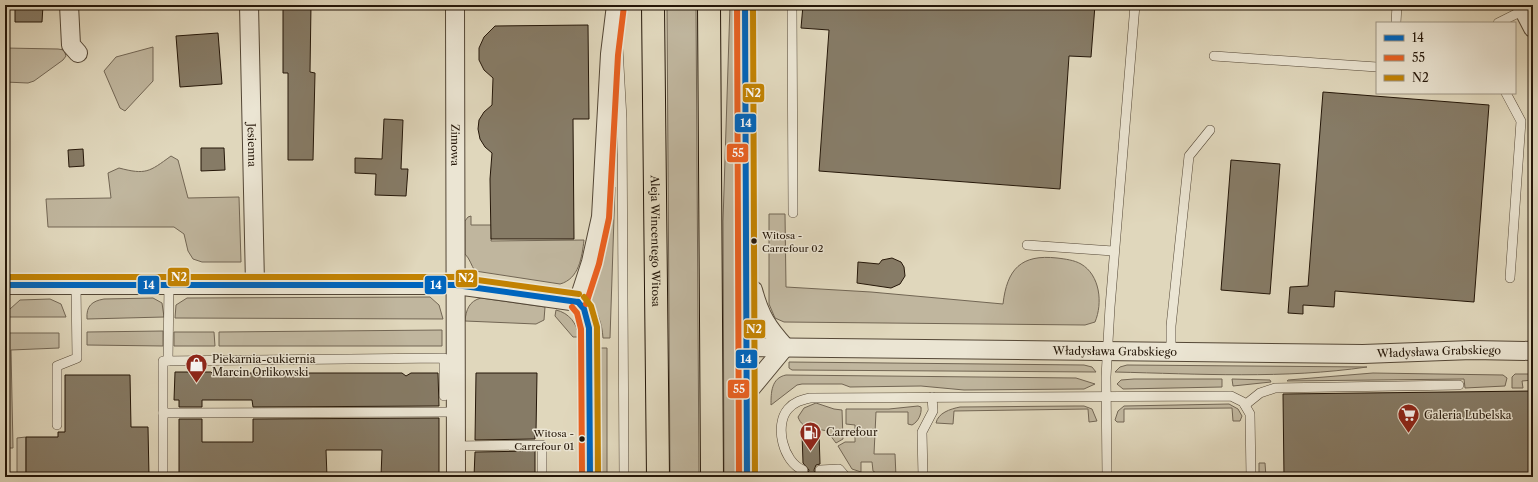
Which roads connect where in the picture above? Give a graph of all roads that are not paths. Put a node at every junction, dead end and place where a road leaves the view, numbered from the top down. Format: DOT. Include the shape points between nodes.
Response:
graph roads {
  1 [pos="69,5"];
  2 [pos="249,5"];
  3 [pos="455,5"];
  4 [pos="653,5"];
  5 [pos="709,5"];
  6 [pos="746,5"];
  7 [pos="792,5"];
  8 [pos="1135,5"];
  9 [pos="1397,5"];
  10 [pos="616,6"];
  11 [pos="1523,7"];
  12 [pos="1396,22"];
  13 [pos="1500,22"];
  14 [pos="1533,28"];
  15 [pos="78,54"];
  16 [pos="1214,56"];
  17 [pos="1376,67"];
  18 [pos="1507,94"];
  19 [pos="1210,130"];
  20 [pos="793,213"];
  21 [pos="1027,244"];
  22 [pos="1113,251"];
  23 [pos="747,270"];
  24 [pos="1510,278"];
  25 [pos="169,284"];
  26 [pos="254,284"];
  27 [pos="5,285"];
  28 [pos="76,285"];
  29 [pos="456,285"];
  30 [pos="578,302"];
  31 [pos="747,347"];
  32 [pos="785,347"];
  33 [pos="1107,351"];
  34 [pos="1533,351"];
  35 [pos="1171,352"];
  36 [pos="168,361"];
  37 [pos="1459,385"];
  38 [pos="747,394"];
  39 [pos="444,396"];
  40 [pos="1106,396"];
  41 [pos="932,398"];
  42 [pos="1245,405"];
  43 [pos="456,412"];
  44 [pos="163,413"];
  45 [pos="57,425"];
  46 [pos="456,446"];
  47 [pos="803,470"];
  48 [pos="820,470"];
  49 [pos="163,477"];
  50 [pos="456,477"];
  51 [pos="542,477"];
  52 [pos="590,477"];
  53 [pos="624,477"];
  54 [pos="658,477"];
  55 [pos="712,477"];
  56 [pos="747,477"];
  57 [pos="846,477"];
  58 [pos="922,477"];
  59 [pos="1107,477"];
  60 [pos="1251,477"];
  1 -- 15 [label="street" via="71,45"];
  2 -- 26 [label="street, Jesienna"];
  3 -- 29 [label="street, Zimowa"];
  4 -- 54 [label="main road, Aleja Wincentego Witosa"];
  5 -- 55 [label="main road"];
  6 -- 23 [label="street"];
  7 -- 20 [label="lane"];
  8 -- 22 [label="lane"];
  9 -- 12 [label="lane"];
  10 -- 30 [label="street" via="610,54 601,217 591,262"];
  10 -- 53 [label="lane" via="622,119"];
  11 -- 13 [label="lane"];
  11 -- 14 [label="street"];
  16 -- 17 [label="lane"];
  18 -- 24 [label="lane" via="1521,121"];
  19 -- 35 [label="lane" via="1189,156 1171,326"];
  21 -- 22 [label="lane"];
  22 -- 33 [label="lane"];
  23 -- 31 [label="street"];
  23 -- 32 [label="street" via="759,313"];
  25 -- 26 [label="street"];
  25 -- 28 [label="street"];
  25 -- 36 [label="lane"];
  26 -- 29 [label="street"];
  27 -- 28 [label="street"];
  28 -- 45 [label="lane" via="77,358 57,366"];
  29 -- 30 [label="street"];
  29 -- 43 [label="street, Zimowa"];
  30 -- 52 [label="street" via="584,310 588,328"];
  31 -- 32 [label="street, Władysława Grabskiego"];
  31 -- 38 [label="street"];
  32 -- 33 [label="street, Władysława Grabskiego"];
  32 -- 38 [label="street"];
  33 -- 35 [label="street, Władysława Grabskiego"];
  33 -- 40 [label="lane"];
  34 -- 35 [label="street, Władysława Grabskiego" via="1363,354"];
  36 -- 39 [label="lane" via="444,358"];
  36 -- 44 [label="lane" via="163,361"];
  37 -- 42 [label="lane" via="1276,388 1260,393"];
  38 -- 56 [label="street"];
  40 -- 41 [label="lane"];
  40 -- 42 [label="lane" via="1231,396 1238,398"];
  40 -- 59 [label="lane"];
  41 -- 47 [label="lane" via="799,400 788,408 784,415 783,444 791,463"];
  41 -- 58 [label="lane" via="933,411 922,432"];
  42 -- 60 [label="lane" via="1250,414"];
  43 -- 44 [label="lane"];
  43 -- 46 [label="street, Zimowa"];
  44 -- 49 [label="lane"];
  46 -- 50 [label="street, Zimowa"];
  46 -- 51 [label="lane" via="542,445"];
  48 -- 57 [label="lane" via="839,469"];
}
